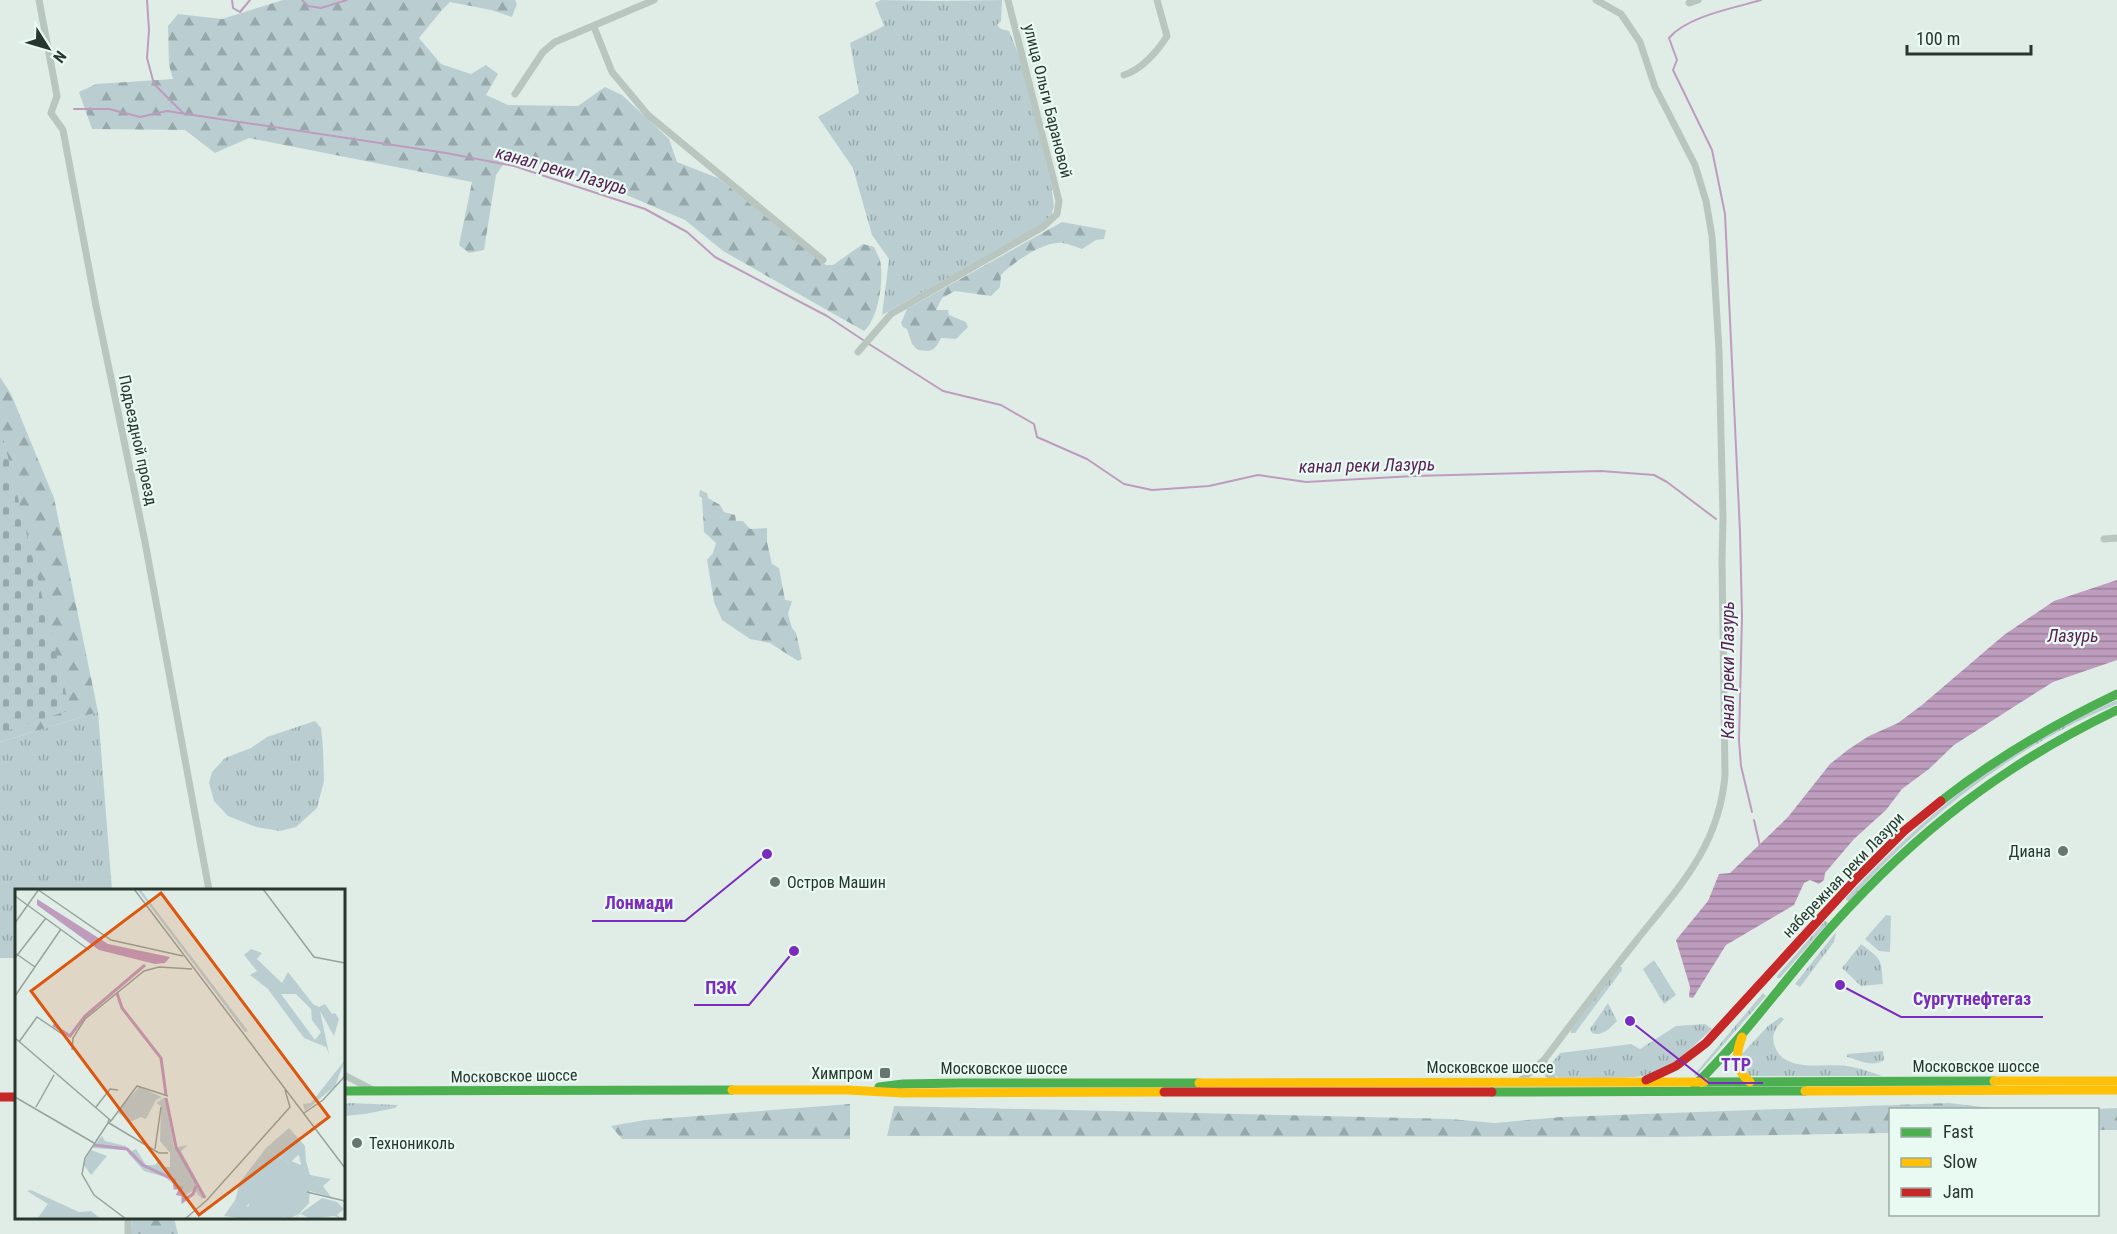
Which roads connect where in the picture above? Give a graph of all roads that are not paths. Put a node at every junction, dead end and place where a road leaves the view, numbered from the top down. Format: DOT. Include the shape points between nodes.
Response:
graph roads {
  1 [pos="39,0"];
  2 [pos="654,0"];
  3 [pos="1008,0"];
  4 [pos="1157,0"];
  5 [pos="1596,0"];
  6 [pos="1698,0"];
  7 [pos="1689,3"];
  8 [pos="594,27"];
  9 [pos="1124,75"];
  10 [pos="515,94"];
  11 [pos="823,260"];
  12 [pos="858,352"];
  13 [pos="2117,538"];
  14 [pos="2104,539"];
  15 [pos="2117,694"];
  16 [pos="2117,710"];
  17 [pos="209,889"];
  18 [pos="1839,898"];
  19 [pos="1849,907"];
  20 [pos="1822,916"];
  21 [pos="1833,925"];
  22 [pos="1765,979"];
  23 [pos="1778,990"];
  24 [pos="1746,1027"];
  25 [pos="1544,1060"];
  26 [pos="345,1076"];
  27 [pos="2117,1081"];
  28 [pos="1519,1082"];
  29 [pos="1557,1082"];
  30 [pos="1642,1082"];
  31 [pos="1699,1082"];
  32 [pos="1750,1082"];
  33 [pos="864,1090"];
  34 [pos="1689,1090"];
  35 [pos="2117,1090"];
  36 [pos="345,1091"];
  37 [pos="375,1091"];
  38 [pos="129,1219"];
  39 [pos="128,1234"];
  1 -- 17 [label="street, Подъездной проезд" via="57,96 51,112 63,130"];
  2 -- 8 [label="street"];
  3 -- 12 [label="street, улица Ольги Барановой" via="1059,209 1043,227 891,314"];
  4 -- 9 [label="street" via="1167,36 1146,60"];
  5 -- 25 [label="street" via="1621,14 1640,42 1655,87 1695,165 1712,236 1719,350 1725,775 1721,805 1707,845 1679,888"];
  6 -- 7 [label="street"];
  8 -- 10 [label="street" via="555,42 543,51"];
  8 -- 11 [label="street" via="612,72 648,115"];
  13 -- 14 [label="street"];
  15 -- 18 [label="main road, набережная реки Лазури" via="2041,732 1968,780 1900,835"];
  16 -- 19 [label="main road, набережная реки Лазури" via="2042,748 1978,790 1916,840"];
  18 -- 19 [label="main road" via="1840,906"];
  18 -- 20 [label="main road, набережная реки Лазури"];
  19 -- 21 [label="main road, набережная реки Лазури"];
  20 -- 21 [label="main road" via="1830,916"];
  20 -- 22 [label="main road, набережная реки Лазури"];
  21 -- 23 [label="main road, набережная реки Лазури"];
  22 -- 23 [label="main road"];
  22 -- 30 [label="main road, набережная реки Лазури" via="1699,1050"];
  23 -- 24 [label="main road, набережная реки Лазури"];
  24 -- 31 [label="main road, набережная реки Лазури"];
  24 -- 32 [label="main road" via="1736,1061 1740,1073"];
  25 -- 28 [label="street"];
  25 -- 29 [label="street" via="1546,1074"];
  26 -- 37 [label="street"];
  27 -- 32 [label="main road, Московское шоссе"];
  28 -- 29 [label="main road, Московское шоссе"];
  28 -- 33 [label="main road, Московское шоссе" via="960,1083 903,1084"];
  29 -- 30 [label="main road, Московское шоссе"];
  30 -- 31 [label="main road, Московское шоссе"];
  31 -- 32 [label="main road, Московское шоссе"];
  31 -- 34 [label="main road, набережная реки Лазури"];
  33 -- 34 [label="main road, Московское шоссе"];
  33 -- 37 [label="main road, Московское шоссе"];
  34 -- 35 [label="main road, Московское шоссе"];
  36 -- 37 [label="main road, Московское шоссе"];
  38 -- 39 [label="street"];
}
